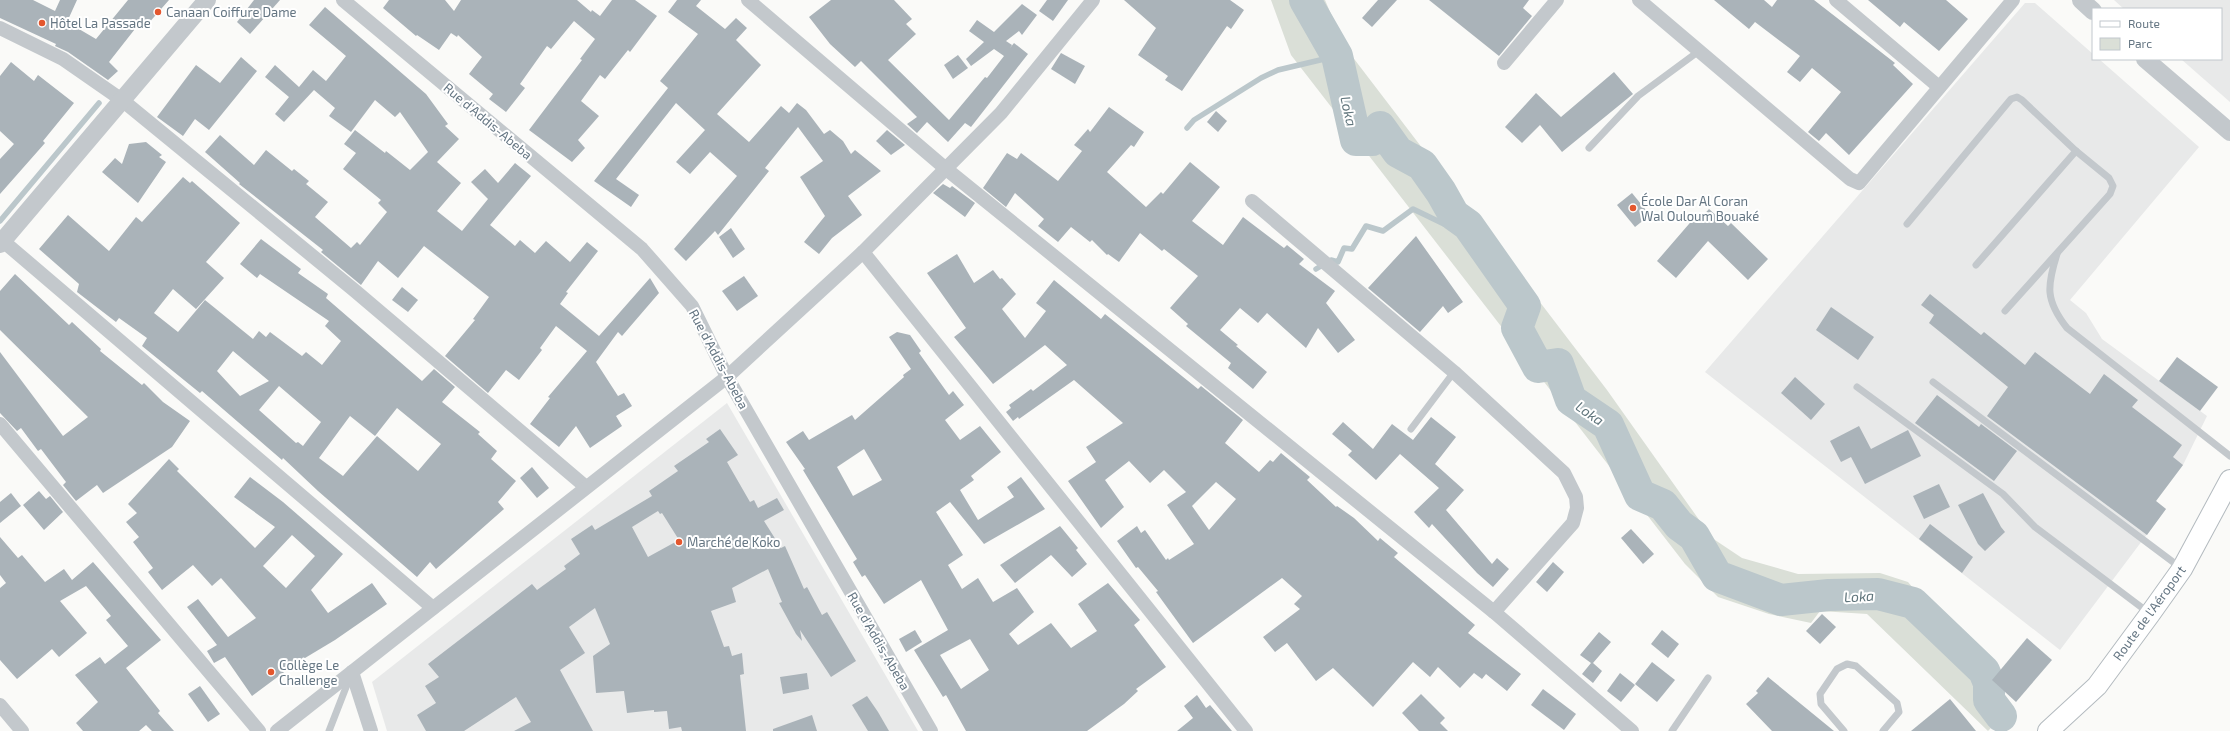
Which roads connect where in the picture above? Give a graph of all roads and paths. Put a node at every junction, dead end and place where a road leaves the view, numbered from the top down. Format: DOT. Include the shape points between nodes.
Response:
graph roads {
  1 [pos="207,0"];
  2 [pos="343,0"];
  3 [pos="748,0"];
  4 [pos="1093,0"];
  5 [pos="1557,0"];
  6 [pos="1639,0"];
  7 [pos="1836,0"];
  8 [pos="2013,0"];
  9 [pos="2081,0"];
  10 [pos="2092,10"];
  11 [pos="0,28"];
  12 [pos="1699,51"];
  13 [pos="2146,60"];
  14 [pos="1504,63"];
  15 [pos="1939,87"];
  16 [pos="122,100"];
  17 [pos="2230,132"];
  18 [pos="1589,148"];
  19 [pos="2076,151"];
  20 [pos="945,168"];
  21 [pos="1252,202"];
  22 [pos="1908,224"];
  23 [pos="2,243"];
  24 [pos="2058,250"];
  25 [pos="863,252"];
  26 [pos="1976,265"];
  27 [pos="2005,311"];
  28 [pos="1454,372"];
  29 [pos="727,377"];
  30 [pos="1933,382"];
  31 [pos="1857,388"];
  32 [pos="0,424"];
  33 [pos="1411,429"];
  34 [pos="2230,456"];
  35 [pos="2230,480"];
  36 [pos="586,487"];
  37 [pos="2182,568"];
  38 [pos="433,608"];
  39 [pos="1494,612"];
  40 [pos="2150,614"];
  41 [pos="352,672"];
  42 [pos="1708,678"];
  43 [pos="0,705"];
  44 [pos="22,731"];
  45 [pos="259,731"];
  46 [pos="277,731"];
  47 [pos="329,731"];
  48 [pos="371,731"];
  49 [pos="931,731"];
  50 [pos="1246,731"];
  51 [pos="1632,731"];
  52 [pos="1672,731"];
  53 [pos="1844,731"];
  54 [pos="1884,731"];
  55 [pos="2048,731"];
  1 -- 16 [label="street"];
  2 -- 29 [label="street, Rue d'Addis-Abeba" via="642,249 692,306"];
  3 -- 20 [label="street"];
  4 -- 20 [label="street" via="1001,113"];
  5 -- 14 [label="street"];
  6 -- 12 [label="street"];
  7 -- 15 [label="street"];
  8 -- 15 [label="street"];
  9 -- 10 [label="street"];
  11 -- 16 [label="street" via="64,59"];
  12 -- 15 [label="street" via="1850,179 1858,183"];
  12 -- 18 [label="lane" via="1638,96"];
  13 -- 17 [label="street"];
  16 -- 23 [label="street"];
  16 -- 36 [label="street" via="354,290"];
  19 -- 22 [label="lane" via="2022,100 2017,97 2011,99"];
  19 -- 24 [label="lane" via="2109,178 2112,186 2110,194"];
  19 -- 26 [label="lane"];
  20 -- 25 [label="street"];
  20 -- 39 [label="street"];
  21 -- 28 [label="street"];
  23 -- 38 [label="street"];
  24 -- 27 [label="lane"];
  24 -- 34 [label="lane" via="2050,278 2049,297 2056,314 2067,328"];
  25 -- 29 [label="street"];
  25 -- 50 [label="street"];
  28 -- 33 [label="lane"];
  28 -- 39 [label="street" via="1564,473 1576,497 1577,508 1573,523"];
  29 -- 36 [label="street"];
  29 -- 49 [label="street, Rue d'Addis-Abeba"];
  30 -- 37 [label="lane"];
  31 -- 40 [label="lane" via="2003,494 2035,526"];
  32 -- 45 [label="street"];
  35 -- 37 [label="main road, Route de l'Aéroport"];
  36 -- 38 [label="street"];
  37 -- 40 [label="main road, Route de l'Aéroport"];
  38 -- 41 [label="street"];
  39 -- 51 [label="street"];
  40 -- 55 [label="main road, Route de l'Aéroport" via="2097,686"];
  41 -- 46 [label="street"];
  41 -- 47 [label="lane"];
  41 -- 48 [label="street"];
  42 -- 52 [label="lane"];
  43 -- 44 [label="street"];
  53 -- 54 [label="lane" via="1821,704 1820,694 1838,669 1847,664 1856,666 1897,703 1899,712"];
}
